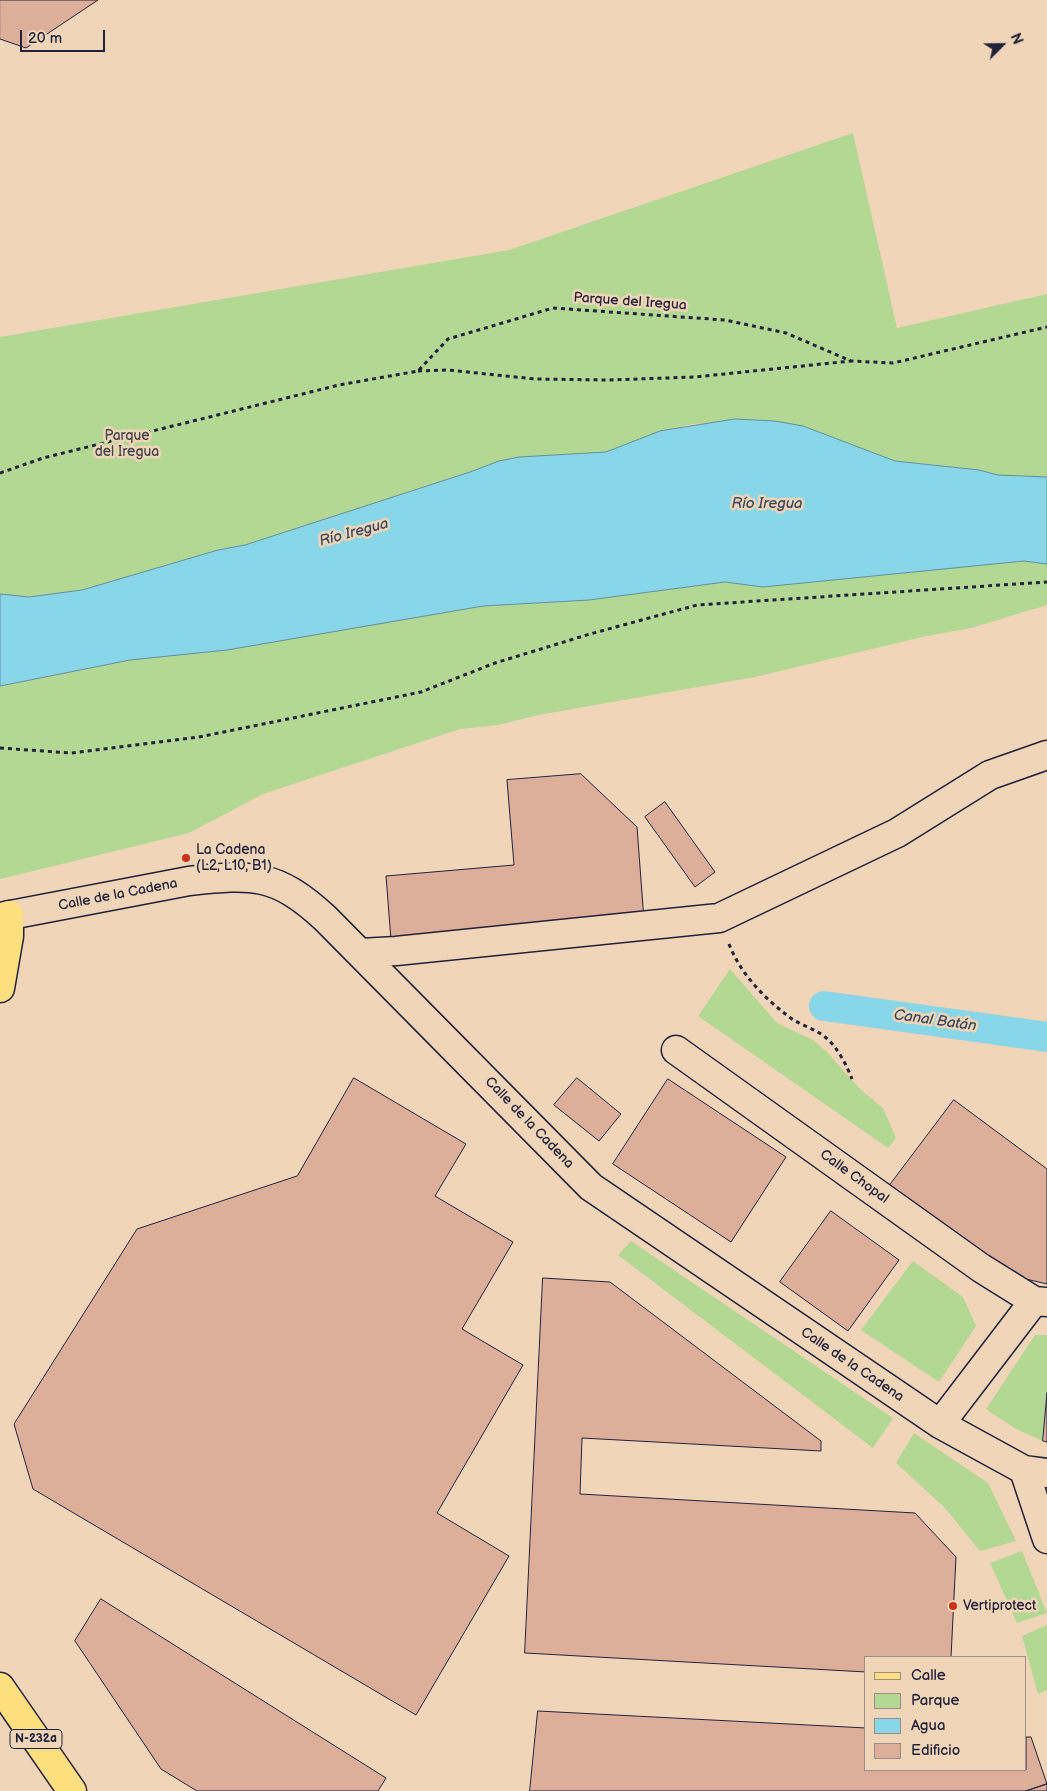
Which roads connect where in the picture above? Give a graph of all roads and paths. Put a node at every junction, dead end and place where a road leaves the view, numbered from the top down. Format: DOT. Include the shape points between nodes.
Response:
graph roads {
  1 [pos="1047,327"];
  2 [pos="851,361"];
  3 [pos="418,371"];
  4 [pos="0,473"];
  5 [pos="1047,582"];
  6 [pos="0,748"];
  7 [pos="1047,755"];
  8 [pos="5,916"];
  9 [pos="719,918"];
  10 [pos="360,953"];
  11 [pos="0,988"];
  12 [pos="676,1050"];
  13 [pos="852,1080"];
  14 [pos="1040,1301"];
  15 [pos="940,1424"];
  16 [pos="1035,1472"];
  17 [pos="1047,1539"];
  18 [pos="0,1687"];
  19 [pos="72,1791"];
  1 -- 2 [label="path, Parque del Iregua" via="894,363"];
  2 -- 3 [label="path, Parque del Iregua" via="695,377 610,380 534,379 448,370"];
  2 -- 3 [label="path, Parque del Iregua" via="786,333 725,320 553,308 448,339"];
  3 -- 4 [label="path, Parque del Iregua" via="339,385 52,455"];
  5 -- 6 [label="path" via="697,605 495,663 421,692 199,737 71,753"];
  7 -- 9 [label="street" via="990,775 897,833"];
  8 -- 10 [label="street, Calle de la Cadena" via="189,881 243,877 286,887 314,907"];
  8 -- 11 [label="main road" via="10,936"];
  9 -- 10 [label="street"];
  9 -- 13 [label="path" via="734,959 762,994 789,1017 826,1038 848,1068"];
  10 -- 15 [label="street, Calle de la Cadena" via="592,1187"];
  12 -- 14 [label="street, Calle Chopal" via="981,1268"];
  14 -- 15 [label="street, Calle Chopal"];
  15 -- 16 [label="street, Calle de la Cadena"];
  16 -- 17 [label="street"];
  18 -- 19 [label="main road, N-232a"];
}
